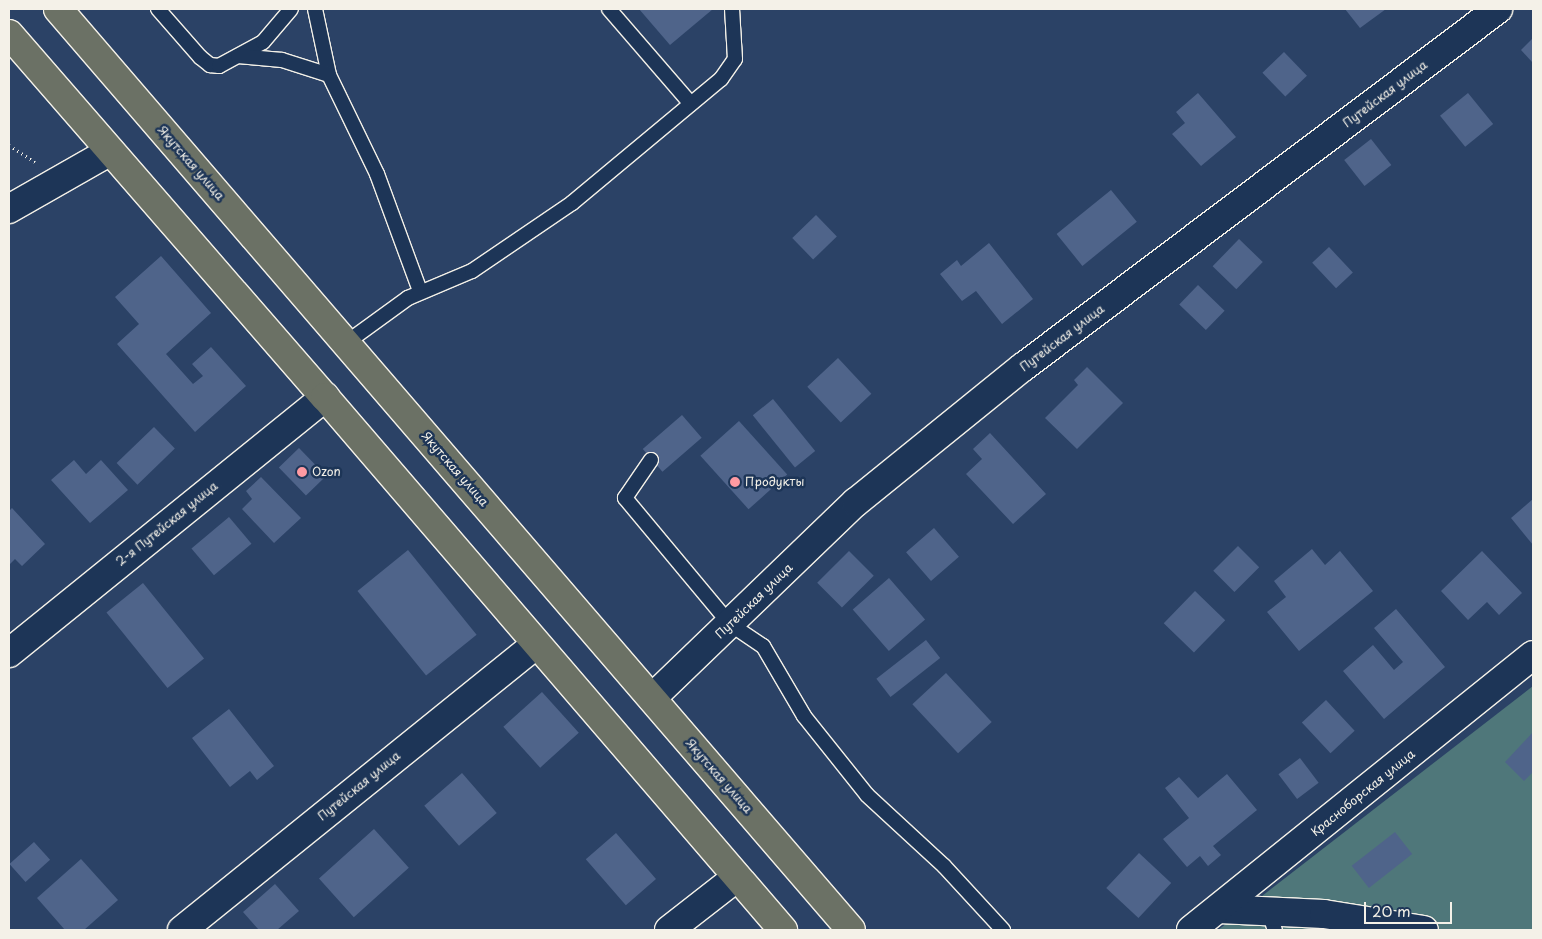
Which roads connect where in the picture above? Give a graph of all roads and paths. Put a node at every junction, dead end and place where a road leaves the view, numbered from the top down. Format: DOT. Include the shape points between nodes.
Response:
graph roads {
  1 [pos="58,9"];
  2 [pos="158,9"];
  3 [pos="292,9"];
  4 [pos="315,9"];
  5 [pos="609,9"];
  6 [pos="732,9"];
  7 [pos="1498,9"];
  8 [pos="9,34"];
  9 [pos="238,56"];
  10 [pos="329,75"];
  11 [pos="691,104"];
  12 [pos="109,152"];
  13 [pos="9,209"];
  14 [pos="420,291"];
  15 [pos="346,343"];
  16 [pos="326,397"];
  17 [pos="651,460"];
  18 [pos="730,624"];
  19 [pos="536,644"];
  20 [pos="9,653"];
  21 [pos="1533,655"];
  22 [pos="652,698"];
  23 [pos="738,877"];
  24 [pos="1219,909"];
  25 [pos="1272,921"];
  26 [pos="182,930"];
  27 [pos="669,930"];
  28 [pos="782,930"];
  29 [pos="851,930"];
  30 [pos="1003,930"];
  31 [pos="1191,930"];
  32 [pos="1424,930"];
  1 -- 15 [label="main road, Якутская улица"];
  2 -- 9 [label="lane" via="210,65 219,66"];
  3 -- 9 [label="lane" via="263,42"];
  4 -- 10 [label="lane"];
  5 -- 11 [label="lane"];
  6 -- 11 [label="lane" via="735,58 721,79"];
  7 -- 18 [label="street, Путейская улица" via="1023,367 856,502"];
  8 -- 12 [label="main road"];
  9 -- 10 [label="lane" via="282,60"];
  10 -- 14 [label="lane" via="376,174"];
  11 -- 14 [label="lane" via="572,203 472,271"];
  12 -- 13 [label="street"];
  12 -- 16 [label="main road"];
  14 -- 15 [label="lane"];
  15 -- 22 [label="main road, Якутская улица"];
  16 -- 19 [label="main road"];
  16 -- 20 [label="street, 2-я Путейская улица"];
  17 -- 18 [label="lane" via="625,498"];
  18 -- 22 [label="street, Путейская улица"];
  18 -- 30 [label="lane" via="763,646 804,716 867,795 944,866"];
  19 -- 23 [label="main road"];
  19 -- 26 [label="street, Путейская улица"];
  21 -- 24 [label="street, Красноборская улица"];
  22 -- 29 [label="main road, Якутская улица"];
  23 -- 27 [label="street"];
  23 -- 28 [label="main road"];
  24 -- 25 [label="street"];
  24 -- 31 [label="street, Красноборская улица"];
  25 -- 32 [label="street" via="1324,914"];
}
